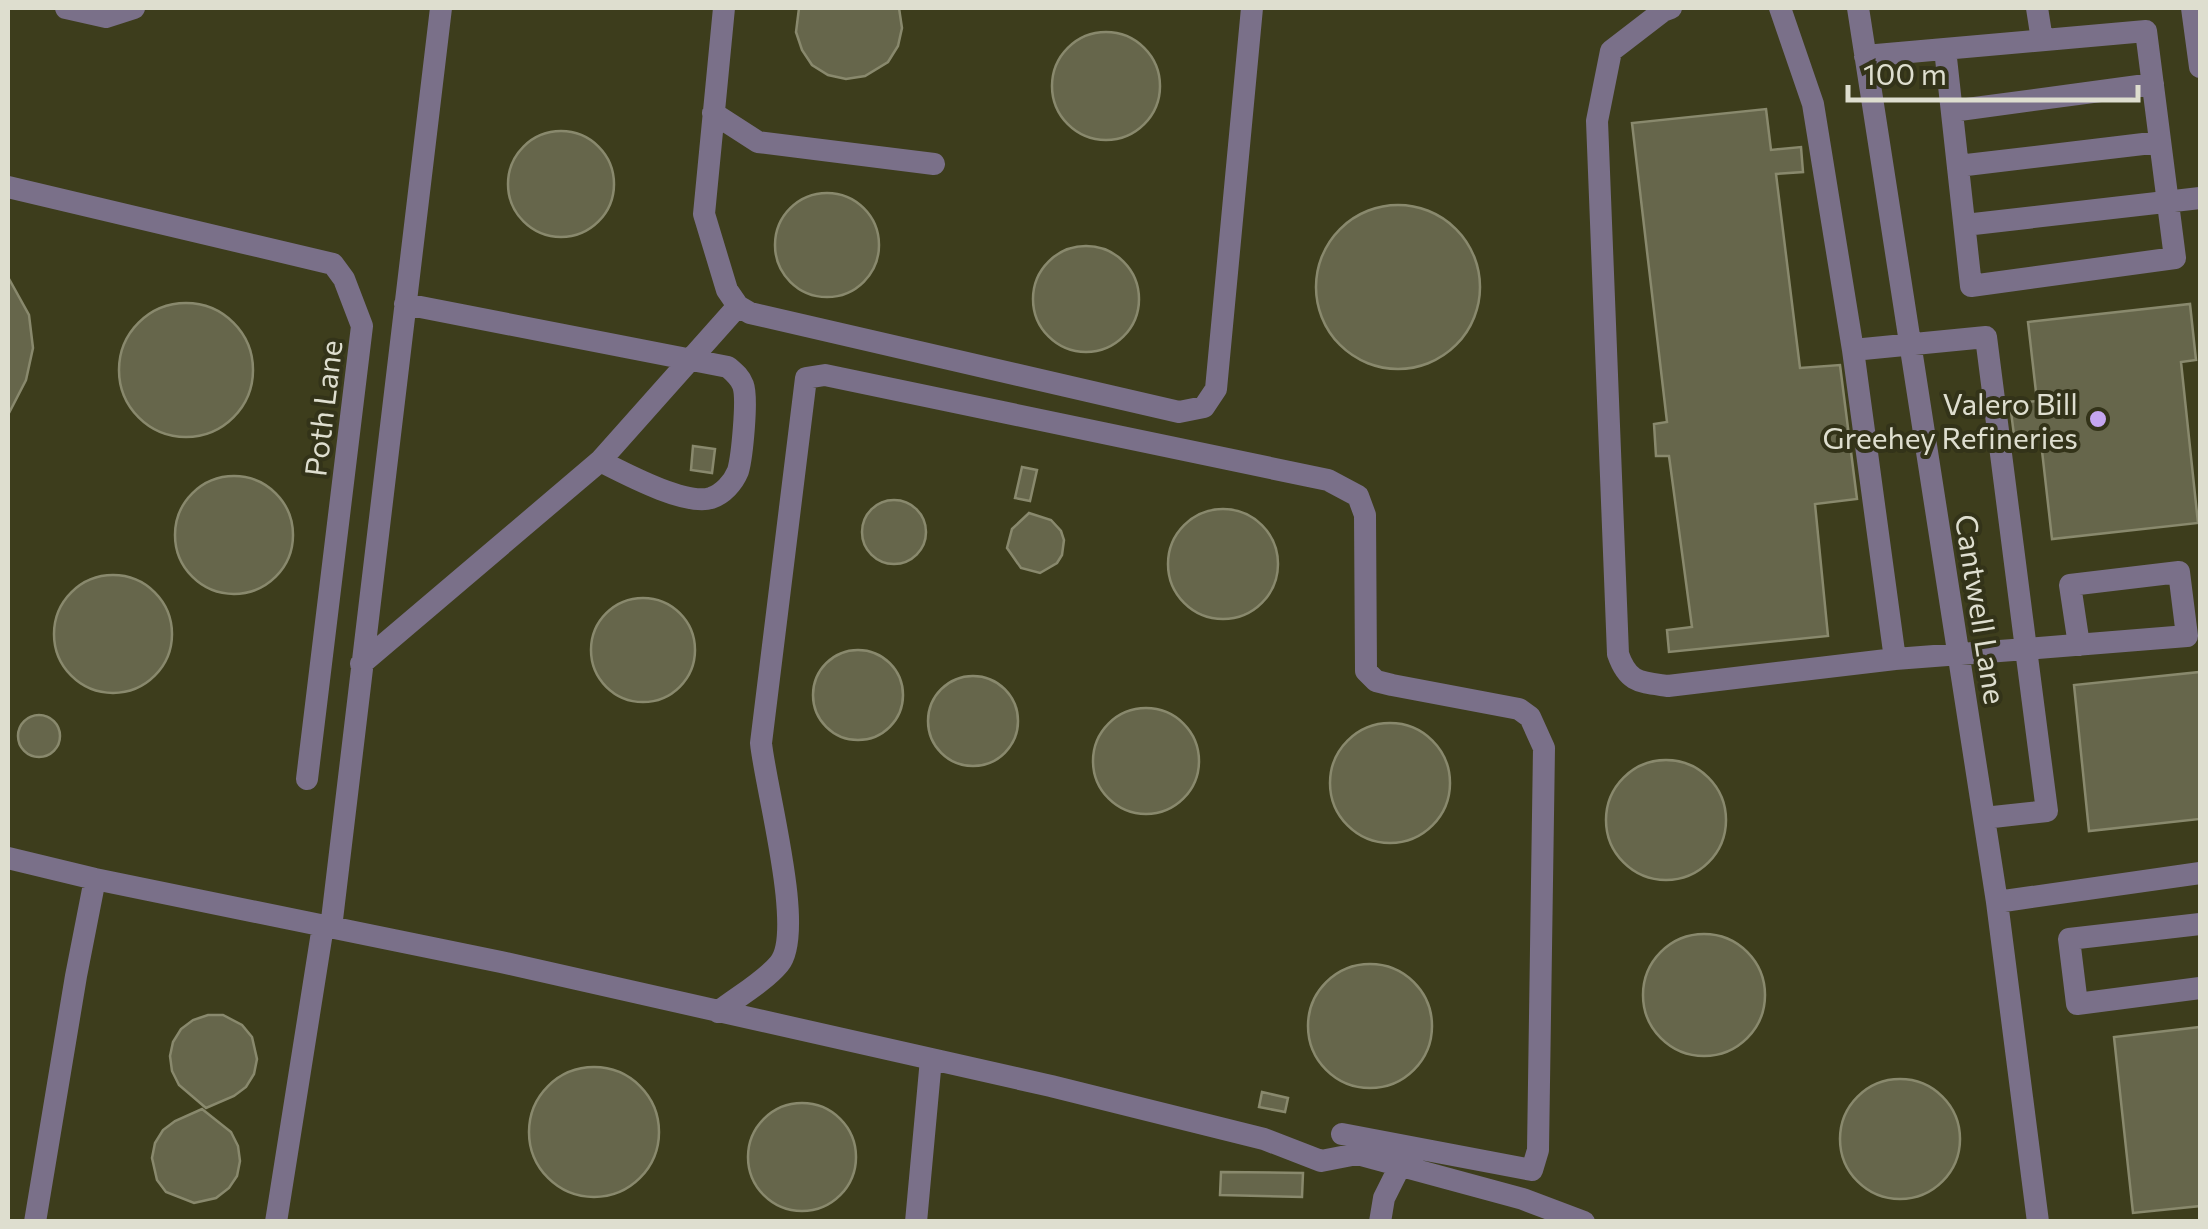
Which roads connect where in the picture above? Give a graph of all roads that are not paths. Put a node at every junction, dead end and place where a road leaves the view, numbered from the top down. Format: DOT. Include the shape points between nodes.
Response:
graph roads {
  1 [pos="66,8"];
  2 [pos="134,8"];
  3 [pos="441,8"];
  4 [pos="724,8"];
  5 [pos="1252,8"];
  6 [pos="1672,8"];
  7 [pos="1780,8"];
  8 [pos="1858,8"];
  9 [pos="2037,8"];
  10 [pos="2192,8"];
  11 [pos="2145,19"];
  12 [pos="2042,40"];
  13 [pos="1945,49"];
  14 [pos="1865,56"];
  15 [pos="2200,67"];
  16 [pos="2153,84"];
  17 [pos="1952,110"];
  18 [pos="713,113"];
  19 [pos="2160,142"];
  20 [pos="934,164"];
  21 [pos="1958,166"];
  22 [pos="8,187"];
  23 [pos="2200,198"];
  24 [pos="2168,201"];
  25 [pos="1964,226"];
  26 [pos="405,304"];
  27 [pos="738,306"];
  28 [pos="1910,346"];
  29 [pos="1853,350"];
  30 [pos="688,360"];
  31 [pos="600,461"];
  32 [pos="2079,645"];
  33 [pos="2026,650"];
  34 [pos="1959,656"];
  35 [pos="1895,658"];
  36 [pos="362,664"];
  37 [pos="307,779"];
  38 [pos="1984,818"];
  39 [pos="8,858"];
  40 [pos="2200,873"];
  41 [pos="95,879"];
  42 [pos="1997,902"];
  43 [pos="2200,924"];
  44 [pos="327,927"];
  45 [pos="2200,988"];
  46 [pos="718,1012"];
  47 [pos="931,1059"];
  48 [pos="1342,1134"];
  49 [pos="1400,1166"];
  50 [pos="35,1222"];
  51 [pos="276,1222"];
  52 [pos="916,1222"];
  53 [pos="1380,1222"];
  54 [pos="1584,1222"];
  55 [pos="2038,1222"];
  1 -- 2 [label="street" via="106,16"];
  3 -- 26 [label="street"];
  4 -- 18 [label="street"];
  5 -- 27 [label="street" via="1216,389 1204,407 1155,408"];
  6 -- 35 [label="street" via="1611,51 1597,121 1618,654 1624,672 1668,686"];
  7 -- 29 [label="street" via="1813,104"];
  8 -- 14 [label="street, Cantwell Lane"];
  9 -- 12 [label="street"];
  10 -- 15 [label="street"];
  11 -- 12 [label="street"];
  11 -- 16 [label="street"];
  12 -- 13 [label="street"];
  13 -- 14 [label="street"];
  13 -- 17 [label="street"];
  14 -- 28 [label="street, Cantwell Lane"];
  16 -- 17 [label="street"];
  16 -- 19 [label="street"];
  17 -- 21 [label="street"];
  18 -- 20 [label="street" via="758,142"];
  18 -- 27 [label="street" via="704,214 726,290"];
  19 -- 21 [label="street"];
  19 -- 24 [label="street"];
  21 -- 25 [label="street"];
  22 -- 37 [label="street, Poth Lane" via="333,264 344,279 362,326"];
  23 -- 24 [label="street"];
  24 -- 25 [label="street"];
  24 -- 25 [label="street" via="2175,258 1971,286"];
  26 -- 30 [label="street"];
  26 -- 36 [label="street"];
  27 -- 30 [label="street"];
  28 -- 29 [label="street"];
  28 -- 33 [label="street" via="1986,337"];
  28 -- 34 [label="street, Cantwell Lane"];
  29 -- 35 [label="street"];
  30 -- 31 [label="street"];
  30 -- 31 [label="street" via="728,367 746,390 738,469 728,488 710,499 692,499"];
  31 -- 36 [label="street"];
  32 -- 32 [label="street" via="2186,636 2179,572 2070,584"];
  32 -- 33 [label="street"];
  33 -- 34 [label="street"];
  33 -- 38 [label="street" via="2047,811"];
  34 -- 35 [label="street"];
  34 -- 38 [label="street, Cantwell Lane"];
  36 -- 44 [label="street"];
  38 -- 42 [label="street, Cantwell Lane"];
  39 -- 41 [label="street"];
  40 -- 42 [label="street"];
  41 -- 44 [label="street"];
  41 -- 50 [label="street"];
  42 -- 55 [label="street, Cantwell Lane"];
  43 -- 45 [label="street" via="2069,940 2076,1004"];
  44 -- 46 [label="street"];
  44 -- 51 [label="street"];
  46 -- 47 [label="street"];
  46 -- 48 [label="street" via="782,962 788,938 783,858 760,743 806,378 825,375 1328,480 1358,496 1364,514 1366,671 1392,685 1519,709 1530,717 1544,748 1538,1150 1532,1170"];
  47 -- 49 [label="street" via="1264,1139 1321,1161 1357,1154"];
  47 -- 52 [label="street"];
  49 -- 53 [label="street"];
  49 -- 54 [label="street"];
}
